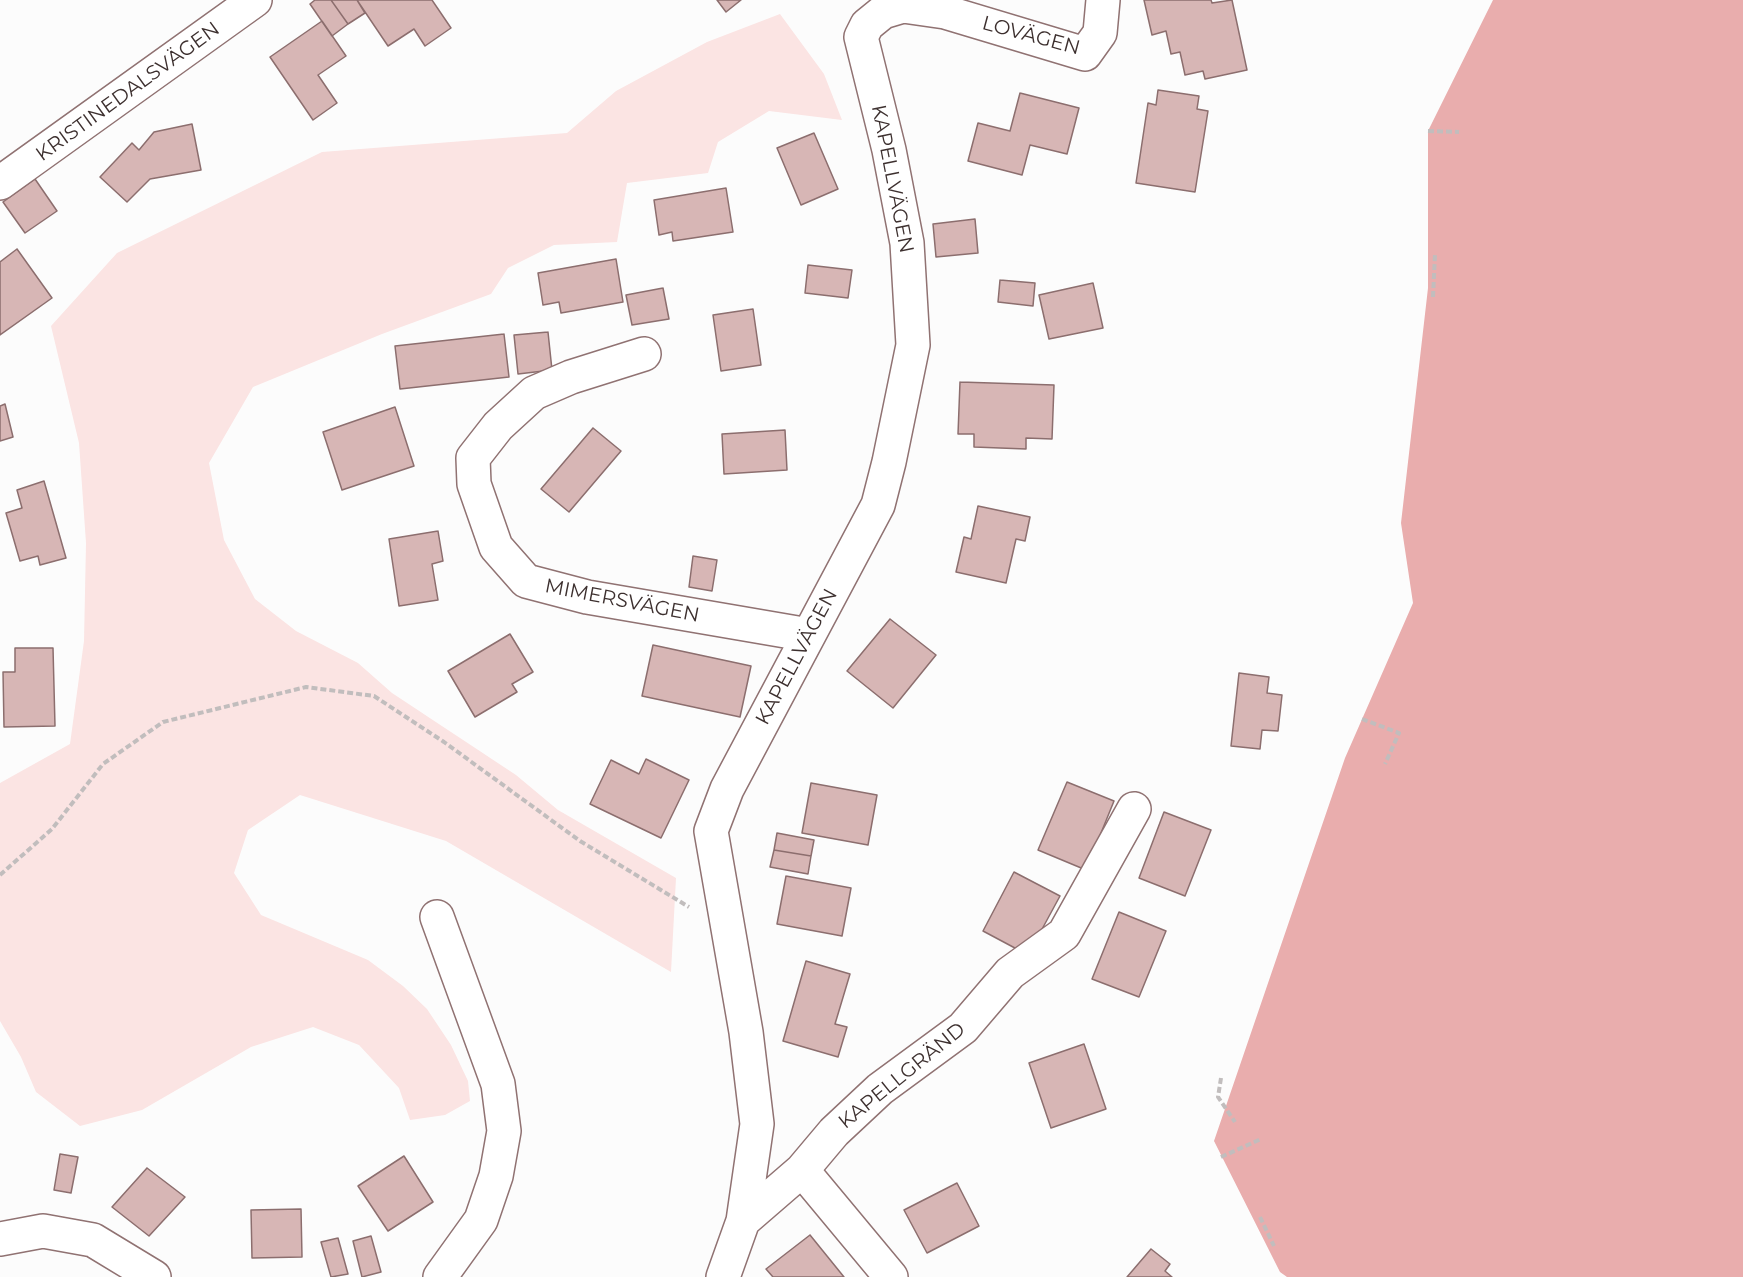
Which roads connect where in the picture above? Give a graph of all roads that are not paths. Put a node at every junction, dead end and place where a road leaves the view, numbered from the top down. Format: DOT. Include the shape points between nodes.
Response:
graph roads {
  1 [pos="255,0"];
  2 [pos="1103,0"];
  3 [pos="861,37"];
  4 [pos="0,183"];
  5 [pos="644,354"];
  6 [pos="809,635"];
  7 [pos="1134,809"];
  8 [pos="437,917"];
  9 [pos="802,1170"];
  10 [pos="743,1221"];
  11 [pos="0,1239"];
  12 [pos="154,1277"];
  13 [pos="440,1277"];
  14 [pos="723,1277"];
  15 [pos="891,1277"];
  1 -- 4 [label="street, KRISTINEDALSVÄGEN"];
  2 -- 3 [label="street, LOVÄGEN" via="1100,33 1085,54 945,12 903,6 883,12 867,25"];
  3 -- 6 [label="street, KAPELLVÄGEN" via="907,243 913,345 878,505"];
  5 -- 6 [label="street, MIMERSVÄGEN" via="534,393 498,426 473,458 474,484 496,547 526,581 587,597"];
  6 -- 10 [label="street, KAPELLVÄGEN" via="727,789 711,831 746,1032 757,1124"];
  7 -- 9 [label="street, KAPELLGRÄND" via="1064,934 1010,973 963,1028 880,1089 834,1132"];
  8 -- 13 [label="street" via="498,1084 504,1131 496,1176 481,1220"];
  9 -- 10 [label="street, KAPELLGRÄND"];
  9 -- 15 [label="street"];
  10 -- 14 [label="street, KAPELLVÄGEN"];
  11 -- 12 [label="street" via="43,1231 93,1240"];
}
